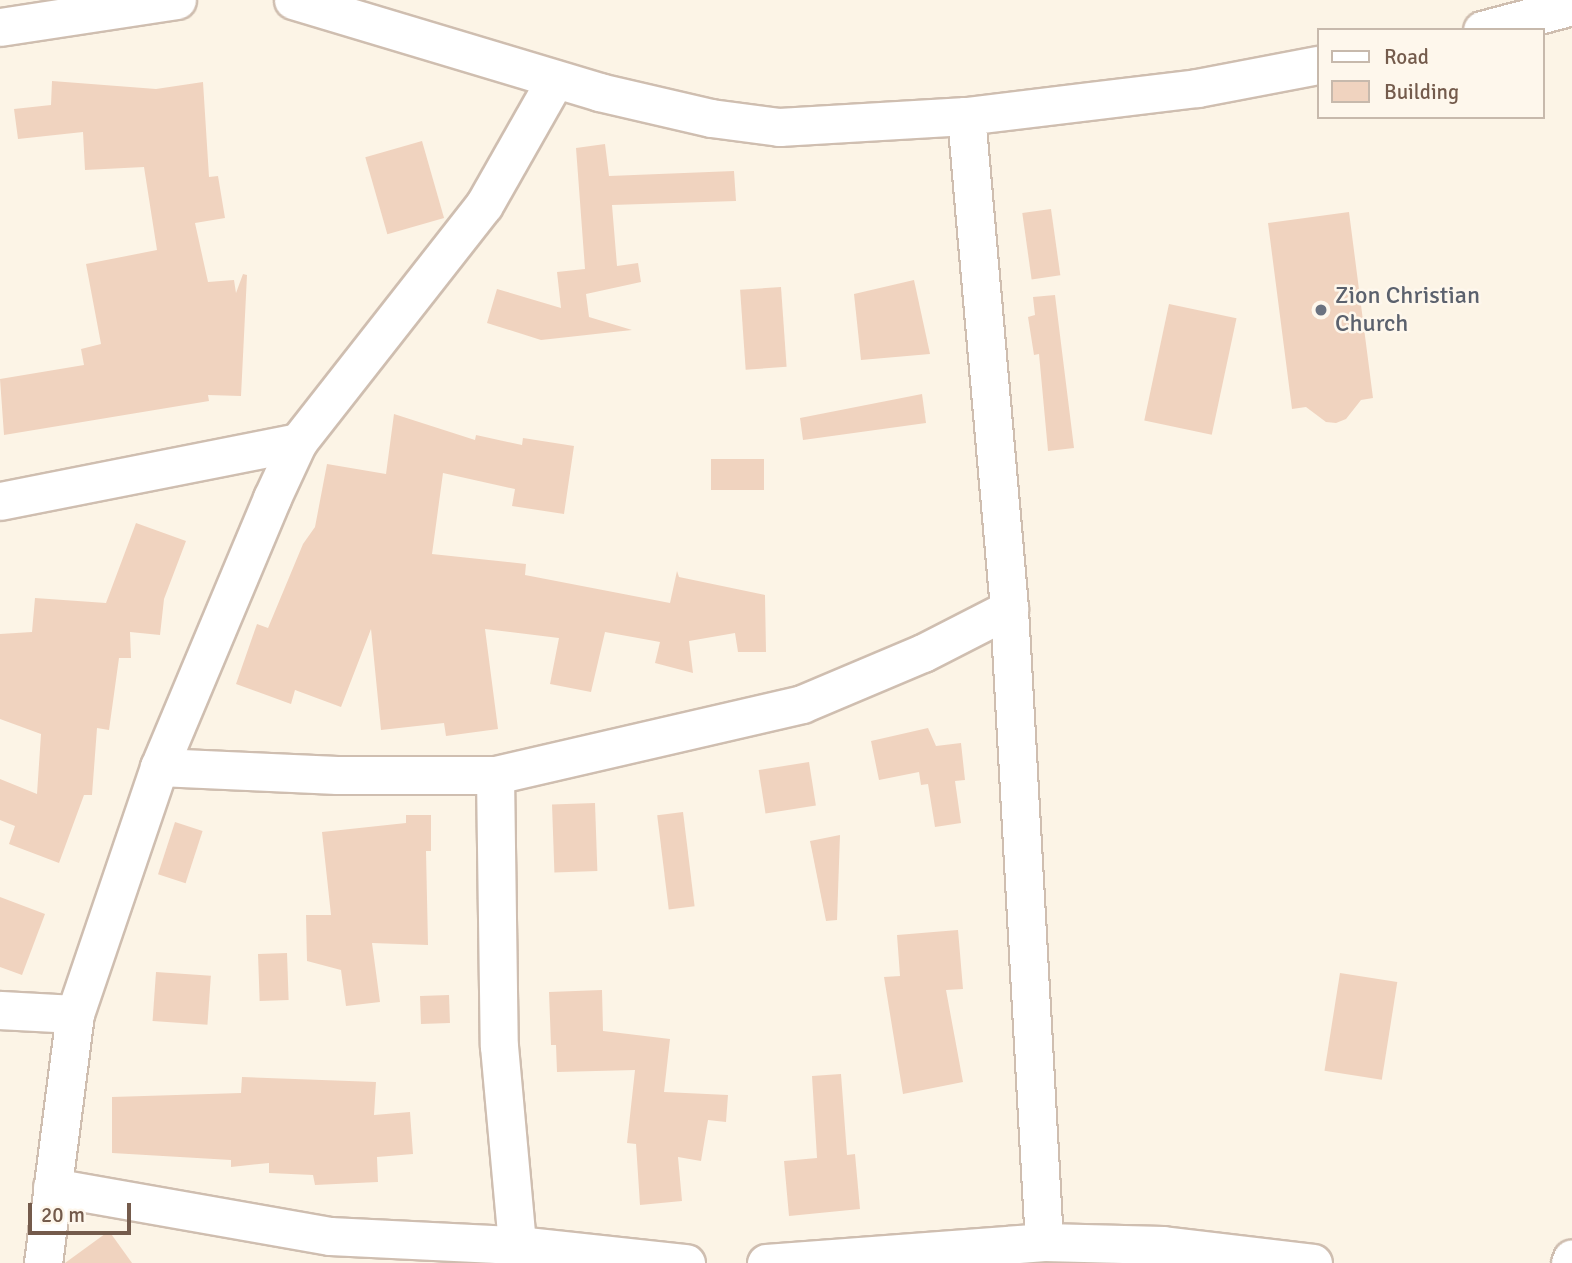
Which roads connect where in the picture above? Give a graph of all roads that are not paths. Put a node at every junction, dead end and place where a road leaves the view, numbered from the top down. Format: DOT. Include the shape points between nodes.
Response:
graph roads {
  1 [pos="177,0"];
  2 [pos="293,0"];
  3 [pos="1572,6"];
  4 [pos="0,27"];
  5 [pos="1490,28"];
  6 [pos="1316,65"];
  7 [pos="555,80"];
  8 [pos="966,116"];
  9 [pos="298,442"];
  10 [pos="0,501"];
  11 [pos="1009,609"];
  12 [pos="159,767"];
  13 [pos="495,775"];
  14 [pos="0,1010"];
  15 [pos="75,1014"];
  16 [pos="52,1186"];
  17 [pos="1044,1242"];
  18 [pos="517,1245"];
  19 [pos="326,1250"];
  20 [pos="1129,1254"];
  21 [pos="1572,1258"];
  22 [pos="43,1263"];
  23 [pos="686,1263"];
  24 [pos="766,1263"];
  25 [pos="1313,1263"];
  26 [pos="1570,1263"];
  1 -- 4 [label="street"];
  2 -- 7 [label="street"];
  3 -- 5 [label="street"];
  6 -- 8 [label="street" via="1197,88"];
  7 -- 8 [label="street" via="711,118 779,127"];
  7 -- 9 [label="street" via="484,205"];
  8 -- 11 [label="street"];
  9 -- 10 [label="street"];
  9 -- 12 [label="street"];
  11 -- 13 [label="street" via="923,653 802,704"];
  11 -- 17 [label="street"];
  12 -- 13 [label="street" via="337,775"];
  12 -- 15 [label="street"];
  13 -- 18 [label="street" via="499,1046"];
  14 -- 15 [label="street"];
  15 -- 16 [label="street"];
  16 -- 19 [label="street"];
  16 -- 22 [label="street"];
  17 -- 20 [label="street"];
  17 -- 24 [label="street"];
  18 -- 19 [label="street"];
  18 -- 23 [label="street"];
  20 -- 25 [label="street"];
  21 -- 26 [label="street"];
}
